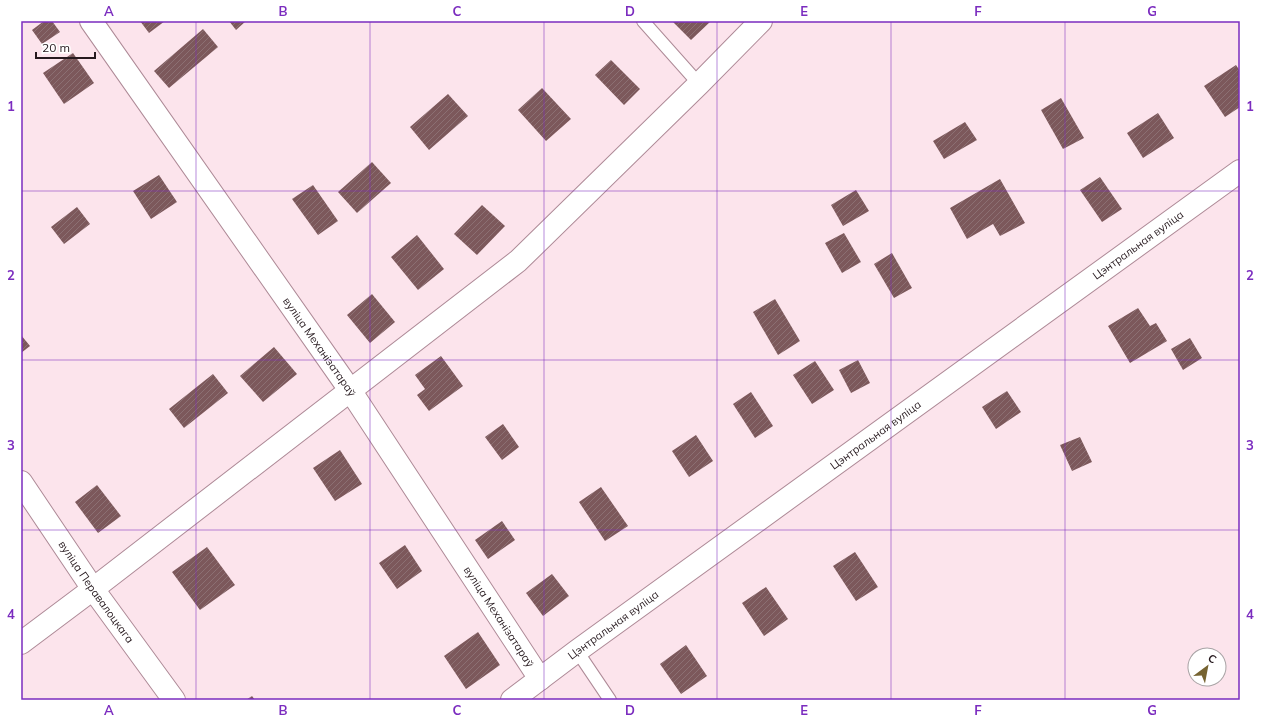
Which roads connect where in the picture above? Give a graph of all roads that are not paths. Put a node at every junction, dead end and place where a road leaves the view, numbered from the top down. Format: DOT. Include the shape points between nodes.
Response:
graph roads {
  1 [pos="91,21"];
  2 [pos="643,21"];
  3 [pos="761,21"];
  4 [pos="699,84"];
  5 [pos="1240,171"];
  6 [pos="350,390"];
  7 [pos="21,482"];
  8 [pos="94,589"];
  9 [pos="21,642"];
  10 [pos="577,652"];
  11 [pos="540,679"];
  12 [pos="174,700"];
  13 [pos="512,700"];
  14 [pos="610,700"];
  1 -- 6 [label="street, вуліца Механізатараў"];
  2 -- 4 [label="lane"];
  3 -- 4 [label="street"];
  4 -- 6 [label="street" via="518,260"];
  5 -- 10 [label="street, Цэнтральная вуліца"];
  6 -- 8 [label="street"];
  6 -- 11 [label="street, вуліца Механізатараў"];
  7 -- 8 [label="street, вуліца Перавалоцкага"];
  8 -- 9 [label="street"];
  8 -- 12 [label="street, вуліца Перавалоцкага"];
  10 -- 11 [label="street, Цэнтральная вуліца"];
  10 -- 14 [label="lane"];
  11 -- 13 [label="street, Цэнтральная вуліца"];
}
